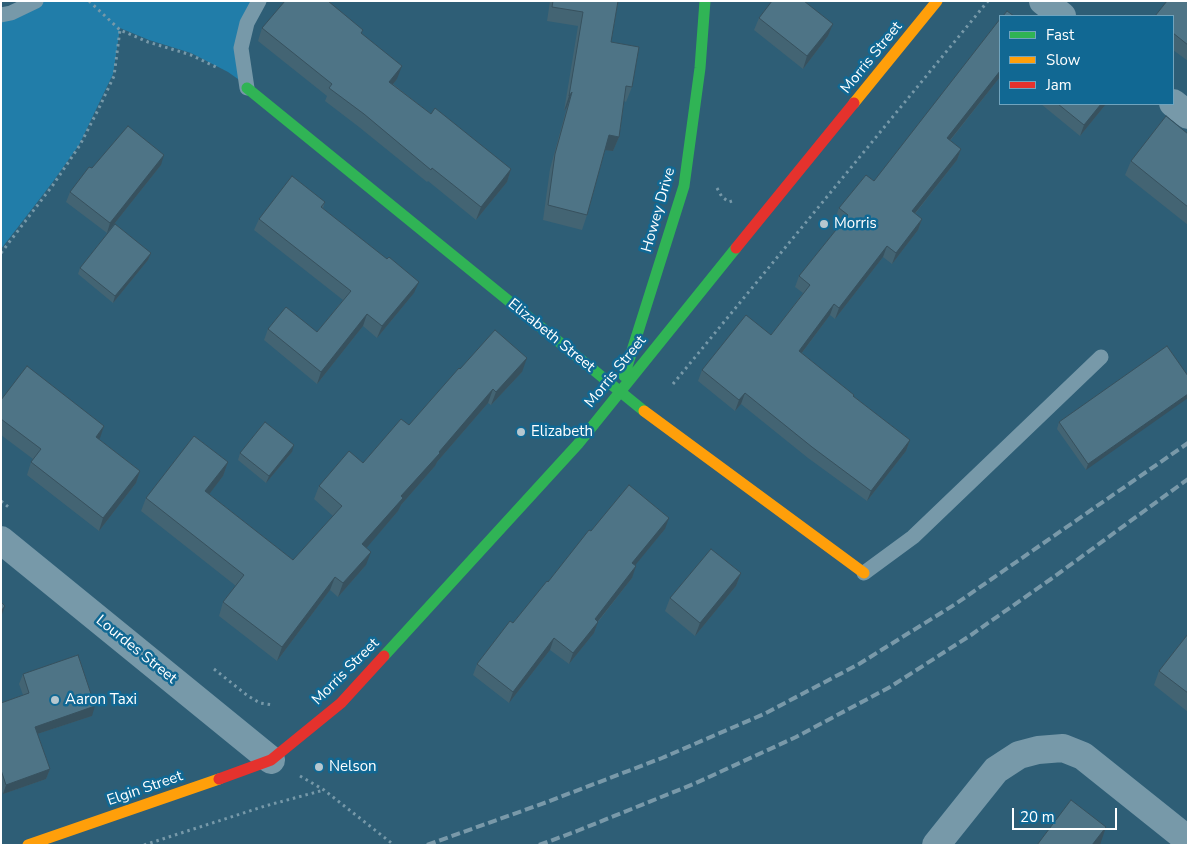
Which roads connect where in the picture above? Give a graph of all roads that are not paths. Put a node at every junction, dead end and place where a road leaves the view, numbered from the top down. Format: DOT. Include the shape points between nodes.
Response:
graph roads {
  1 [pos="36,1"];
  2 [pos="259,1"];
  3 [pos="705,1"];
  4 [pos="937,1"];
  5 [pos="1043,1"];
  6 [pos="1,15"];
  7 [pos="1061,15"];
  8 [pos="247,88"];
  9 [pos="1174,104"];
  10 [pos="1188,115"];
  11 [pos="1101,357"];
  12 [pos="619,392"];
  13 [pos="1,540"];
  14 [pos="864,573"];
  15 [pos="271,760"];
  16 [pos="1188,840"];
  17 [pos="28,845"];
  18 [pos="936,845"];
  1 -- 6 [label="lane"];
  2 -- 8 [label="lane" via="247,23 241,48"];
  3 -- 12 [label="street, Howey Drive" via="700,68 684,186"];
  4 -- 12 [label="street, Morris Street"];
  5 -- 7 [label="street"];
  8 -- 12 [label="street, Elizabeth Street"];
  9 -- 10 [label="street"];
  11 -- 14 [label="lane" via="913,537"];
  12 -- 14 [label="street, Elizabeth Street"];
  12 -- 15 [label="street, Morris Street" via="578,444 341,703"];
  13 -- 15 [label="street, Lourdes Street"];
  15 -- 17 [label="street, Elgin Street"];
  16 -- 18 [label="street" via="1083,756 1063,748 1019,755 996,770"];
}
